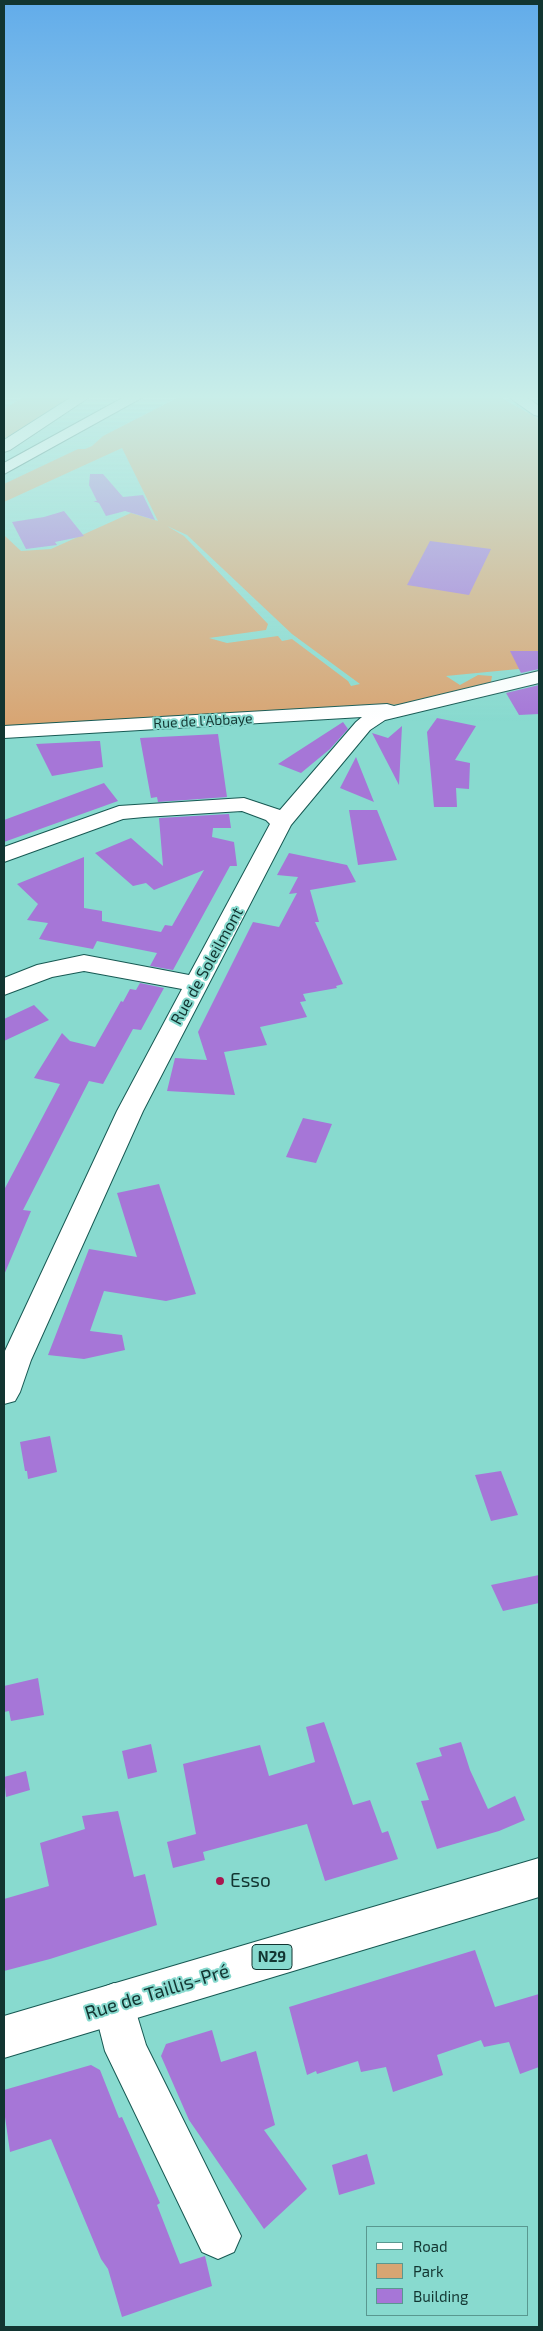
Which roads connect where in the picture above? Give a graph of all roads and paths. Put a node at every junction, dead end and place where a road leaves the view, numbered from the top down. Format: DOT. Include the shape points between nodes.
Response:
graph roads {
  1 [pos="539,677"];
  2 [pos="402,709"];
  3 [pos="292,715"];
  4 [pos="4,732"];
  5 [pos="342,748"];
  6 [pos="303,795"];
  7 [pos="247,805"];
  8 [pos="282,824"];
  9 [pos="4,855"];
  10 [pos="196,984"];
  11 [pos="4,987"];
  12 [pos="10,1360"];
  13 [pos="4,1392"];
  14 [pos="535,1881"];
  15 [pos="114,2004"];
  16 [pos="4,2037"];
  17 [pos="218,2236"];
  1 -- 2 [label="main road, Rue de Soleilmont"];
  2 -- 3 [label="main road, Rue de l'Abbaye"];
  2 -- 5 [label="main road, Rue de Soleilmont" via="378,716"];
  3 -- 4 [label="main road, Rue de l'Abbaye"];
  3 -- 5 [label="main road" via="330,723 342,738"];
  5 -- 6 [label="main road, Rue de Soleilmont"];
  6 -- 7 [label="main road"];
  6 -- 8 [label="main road, Rue de Soleilmont"];
  7 -- 8 [label="main road" via="274,815"];
  7 -- 9 [label="main road" via="119,813"];
  8 -- 10 [label="main road, Rue de Soleilmont"];
  10 -- 11 [label="main road" via="84,963 46,970"];
  10 -- 12 [label="main road, Rue de Soleilmont" via="130,1111"];
  12 -- 13 [label="main road, Rue de Soleilmont"];
  14 -- 15 [label="main road, Rue de Taillis-Pré / N29"];
  15 -- 16 [label="main road, Rue de Taillis-Pré / N29"];
  15 -- 17 [label="main road" via="126,2051"];
}
